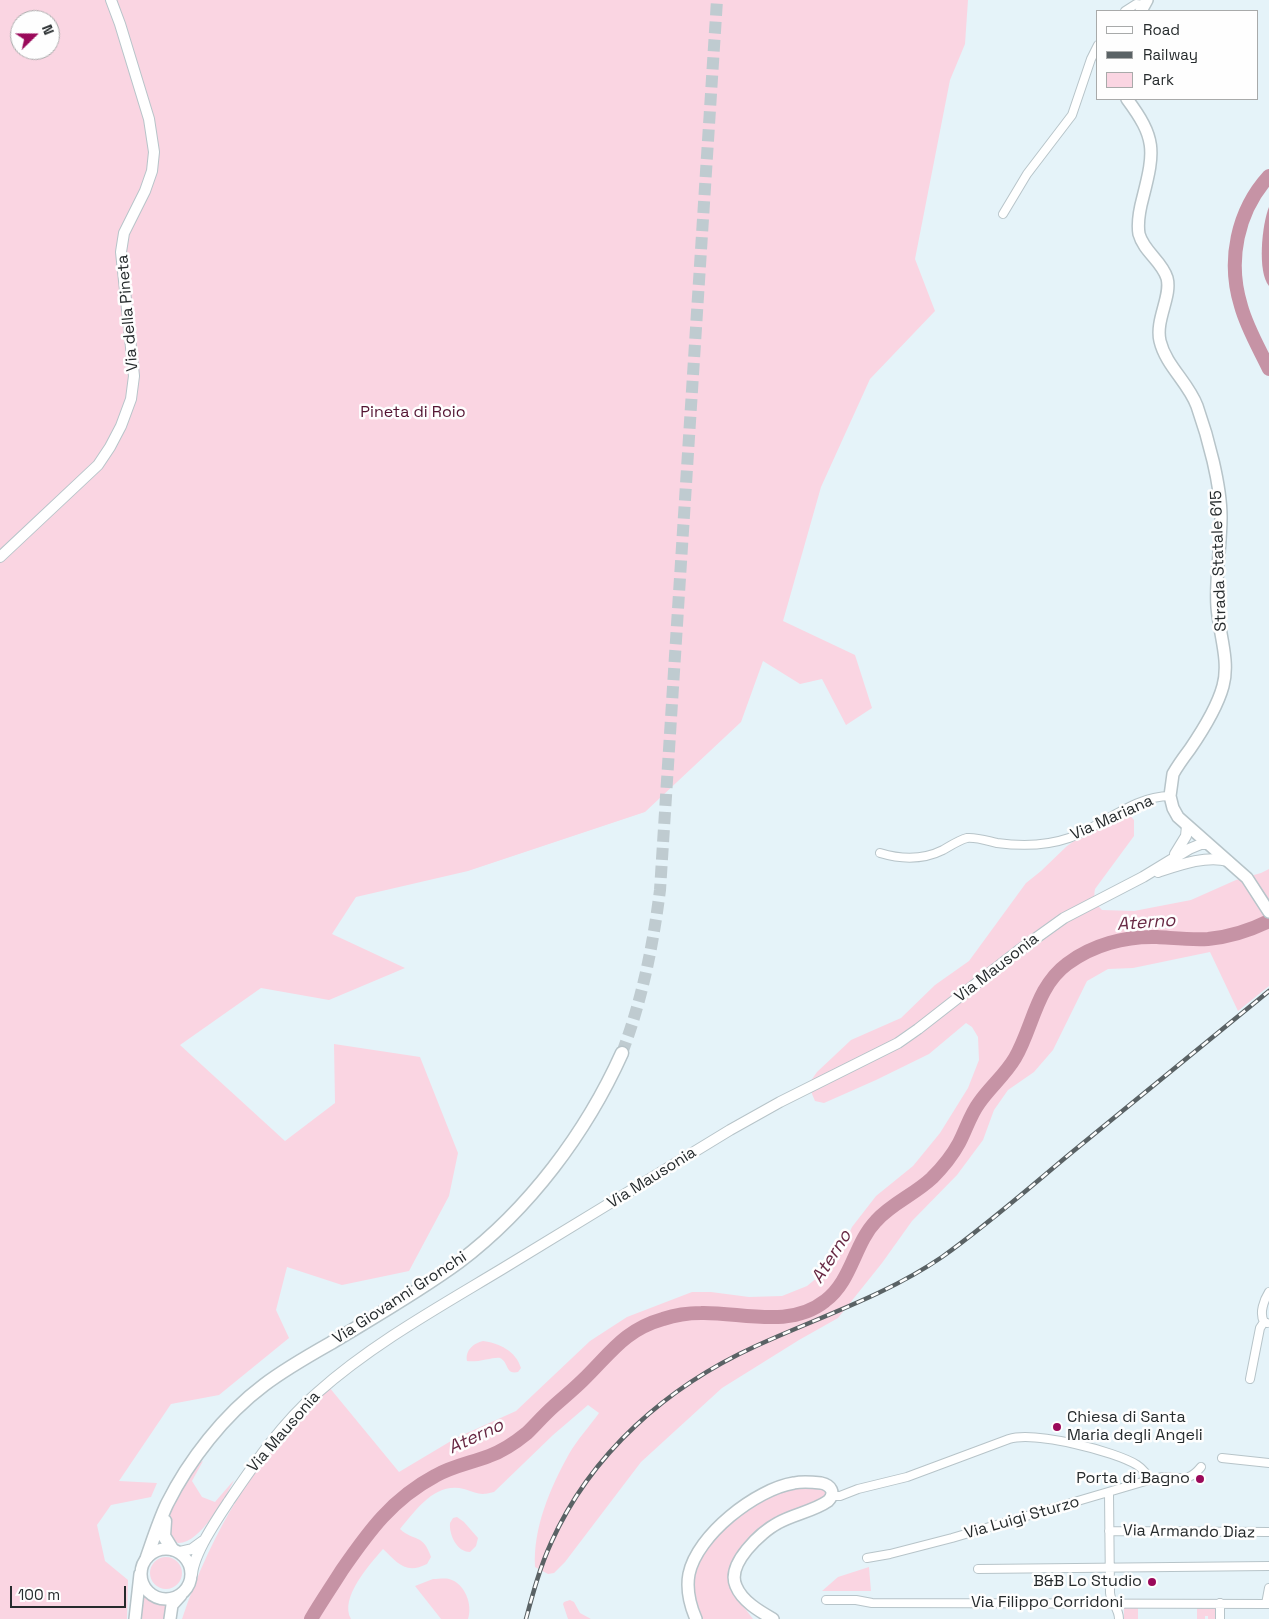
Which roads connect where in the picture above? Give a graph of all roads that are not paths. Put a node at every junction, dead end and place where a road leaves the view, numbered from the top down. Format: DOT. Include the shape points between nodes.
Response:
graph roads {
  1 [pos="111,0"];
  2 [pos="1144,6"];
  3 [pos="1127,10"];
  4 [pos="1096,49"];
  5 [pos="1127,100"];
  6 [pos="1003,214"];
  7 [pos="0,557"];
  8 [pos="1170,796"];
  9 [pos="1187,826"];
  10 [pos="1208,844"];
  11 [pos="880,853"];
  12 [pos="1228,861"];
  13 [pos="1166,866"];
  14 [pos="1269,912"];
  15 [pos="622,1053"];
  16 [pos="1269,1292"];
  17 [pos="1267,1323"];
  18 [pos="1250,1379"];
  19 [pos="1222,1458"];
  20 [pos="1269,1463"];
  21 [pos="1201,1467"];
  22 [pos="187,1471"];
  23 [pos="1149,1480"];
  24 [pos="1109,1492"];
  25 [pos="832,1496"];
  26 [pos="1109,1531"];
  27 [pos="1269,1532"];
  28 [pos="208,1534"];
  29 [pos="175,1550"];
  30 [pos="867,1558"];
  31 [pos="144,1562"];
  32 [pos="1269,1566"];
  33 [pos="1110,1567"];
  34 [pos="978,1569"];
  35 [pos="192,1574"];
  36 [pos="1269,1588"];
  37 [pos="180,1595"];
  38 [pos="826,1600"];
  39 [pos="1114,1603"];
  40 [pos="1220,1603"];
  41 [pos="1268,1604"];
  42 [pos="757,1614"];
  43 [pos="135,1619"];
  44 [pos="170,1619"];
  45 [pos="696,1619"];
  46 [pos="773,1619"];
  47 [pos="1119,1619"];
  48 [pos="1220,1619"];
  1 -- 7 [label="main road, Via della Pineta" via="150,119 154,152 152,171 124,232 121,252 134,376 131,399 118,434 98,465"];
  2 -- 3 [label="street" via="1136,4"];
  4 -- 6 [label="street" via="1073,113 1027,174"];
  5 -- 8 [label="main road, Strada Statale 615" via="1142,120 1151,144 1151,162 1138,230 1167,281 1158,327 1160,340 1167,359 1197,407 1214,471 1221,516 1217,596 1224,680 1212,713 1175,771"];
  8 -- 9 [label="main road" via="1175,811"];
  8 -- 11 [label="street, Via Mariana" via="1150,798 1080,834 1058,841 1023,845 970,838 925,856"];
  9 -- 10 [label="main road"];
  9 -- 13 [label="main road" via="1182,844"];
  10 -- 12 [label="main road"];
  10 -- 13 [label="main road, Via Mausonia" via="1192,847"];
  12 -- 13 [label="main road, Via Mausonia" via="1206,860"];
  12 -- 14 [label="main road" via="1246,878"];
  13 -- 28 [label="main road, Via Mausonia" via="1056,923 898,1043 730,1130 356,1361 317,1393 289,1422 249,1471"];
  15 -- 22 [label="highway, Via Giovanni Gronchi" via="573,1139 546,1176 504,1223 459,1262 412,1294 263,1385 223,1423"];
  16 -- 17 [label="street" via="1262,1314"];
  17 -- 18 [label="street" via="1260,1328"];
  19 -- 20 [label="street"];
  21 -- 23 [label="street, Via Luigi Sturzo" via="1188,1478"];
  22 -- 29 [label="highway, Via Giovanni Gronchi" via="164,1525 164,1538"];
  22 -- 31 [label="highway, Via Giovanni Gronchi" via="168,1503"];
  23 -- 24 [label="street, Via Luigi Sturzo"];
  23 -- 25 [label="street" via="1140,1467 1117,1456 1021,1436 895,1481"];
  24 -- 26 [label="street"];
  24 -- 30 [label="street, Via Luigi Sturzo" via="952,1538"];
  25 -- 42 [label="main road" via="826,1503 772,1526 744,1554 735,1574 735,1584"];
  25 -- 45 [label="main road" via="831,1488 824,1484 791,1483 758,1497 727,1519 703,1546 689,1572 688,1594"];
  26 -- 27 [label="street, Via Armando Diaz"];
  26 -- 33 [label="street"];
  28 -- 29 [label="main road, Via Mausonia" via="196,1547"];
  28 -- 35 [label="main road, Via Mausonia" via="195,1559"];
  29 -- 31 [label="main road" via="158,1550"];
  29 -- 35 [label="main road" via="188,1561"];
  31 -- 37 [label="main road" via="142,1583 152,1595 166,1599"];
  31 -- 43 [label="main road" via="137,1587"];
  32 -- 33 [label="street"];
  33 -- 34 [label="street"];
  33 -- 39 [label="street" via="1110,1594"];
  35 -- 37 [label="main road" via="189,1586"];
  36 -- 41 [label="street"];
  37 -- 44 [label="main road" via="172,1605"];
  38 -- 39 [label="street, Via Filippo Corridoni" via="872,1603"];
  39 -- 40 [label="street, Via Filippo Corridoni"];
  39 -- 47 [label="street"];
  40 -- 41 [label="street, Via Filippo Corridoni"];
  40 -- 48 [label="street"];
  42 -- 46 [label="main road"];
}
